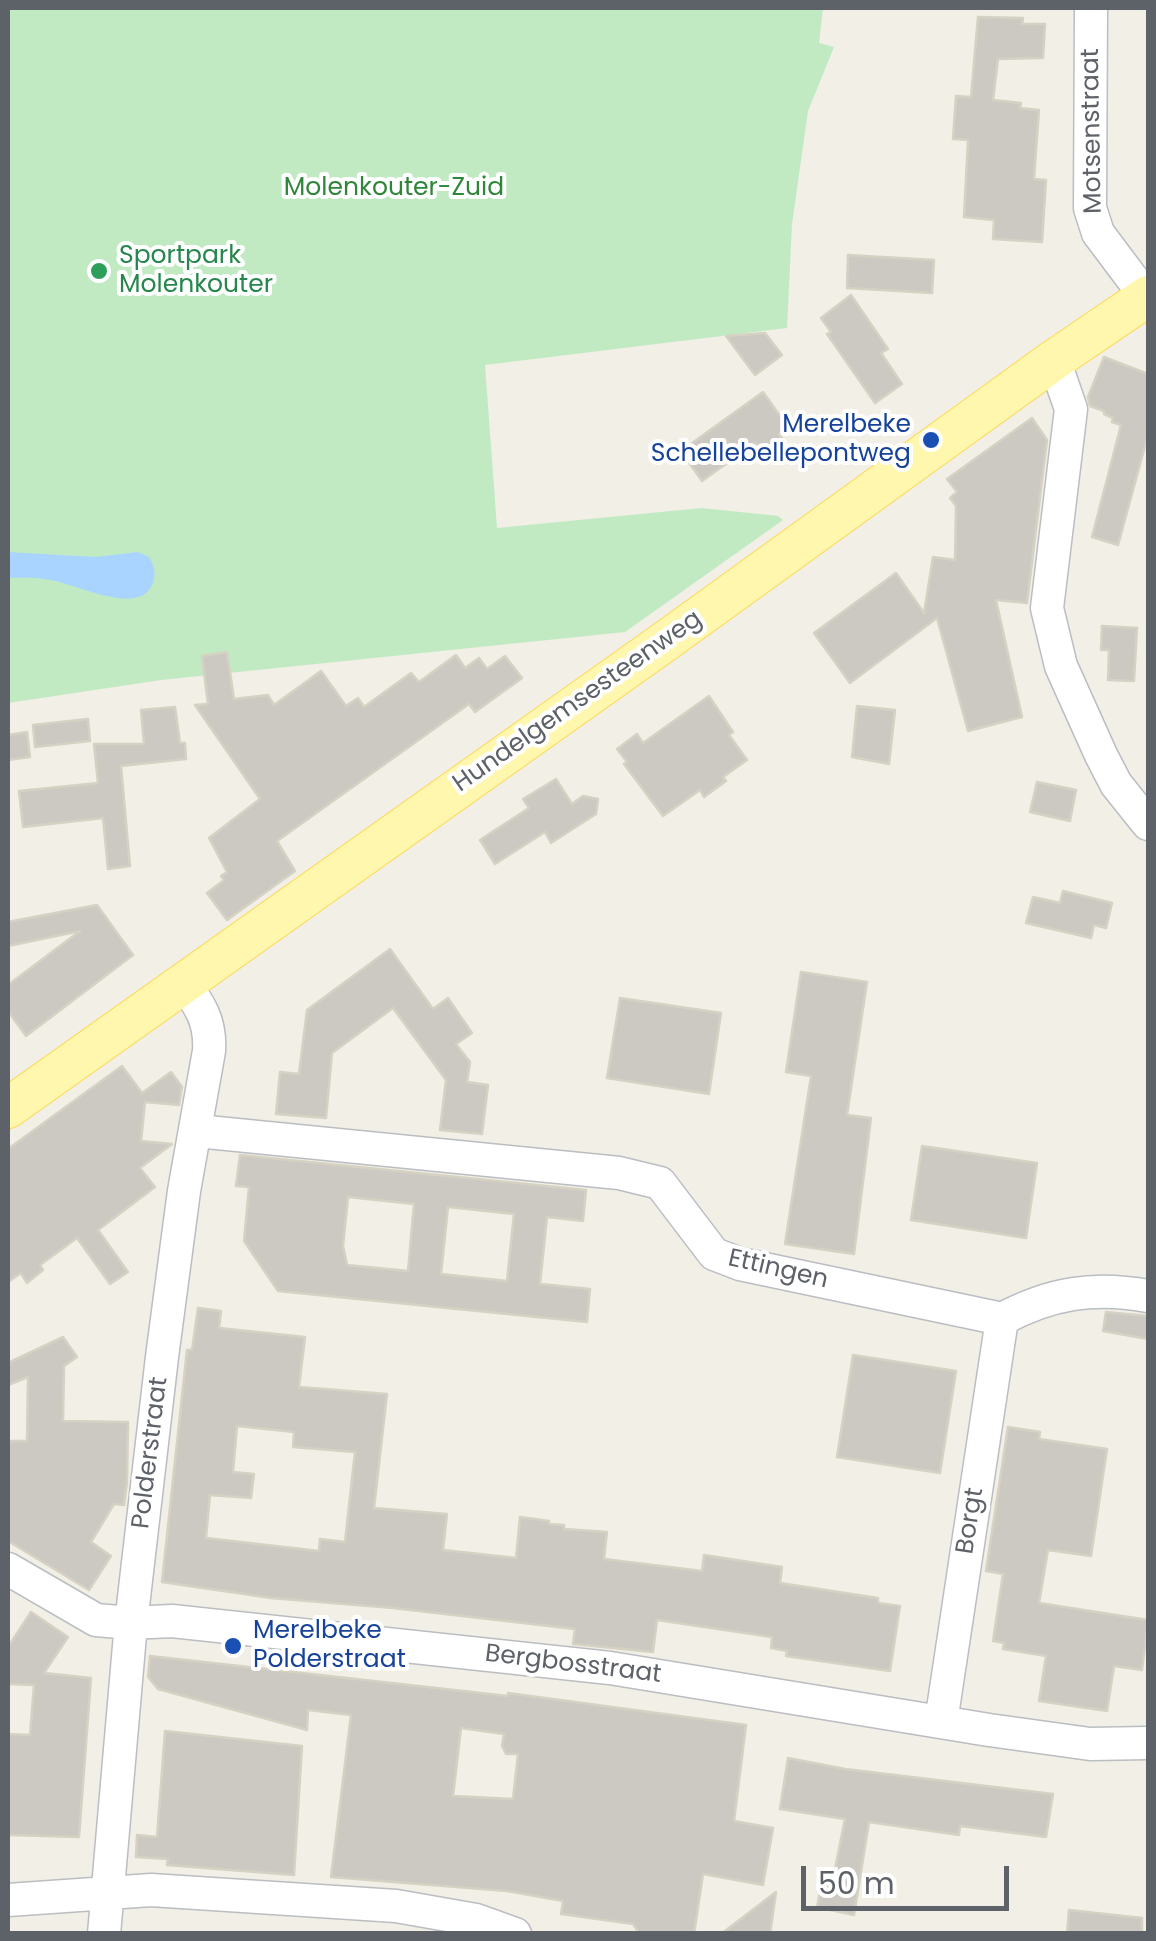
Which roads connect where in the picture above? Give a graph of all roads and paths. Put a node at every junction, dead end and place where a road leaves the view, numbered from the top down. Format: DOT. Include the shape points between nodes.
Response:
graph roads {
  1 [pos="1091,8"];
  2 [pos="1147,296"];
  3 [pos="1054,360"];
  4 [pos="1148,824"];
  5 [pos="182,982"];
  6 [pos="8,1108"];
  7 [pos="197,1131"];
  8 [pos="1148,1296"];
  9 [pos="1002,1319"];
  10 [pos="8,1569"];
  11 [pos="131,1624"];
  12 [pos="941,1722"];
  13 [pos="1148,1744"];
  14 [pos="110,1894"];
  15 [pos="8,1900"];
  16 [pos="104,1934"];
  17 [pos="515,1934"];
  1 -- 2 [label="street, Motsenstraat" via="1090,208 1098,233"];
  2 -- 3 [label="main road, Hundelgemsesteenweg"];
  3 -- 4 [label="street" via="1070,409 1047,608 1061,666 1101,755"];
  3 -- 5 [label="main road, Hundelgemsesteenweg"];
  5 -- 6 [label="main road, Hundelgemsesteenweg"];
  5 -- 7 [label="street, Polderstraat" via="210,1029"];
  7 -- 9 [label="street, Ettingen" via="620,1173 660,1183 714,1254 740,1264"];
  7 -- 11 [label="street, Polderstraat" via="184,1190"];
  8 -- 9 [label="street" via="1100,1289"];
  9 -- 12 [label="street, Borgt"];
  10 -- 11 [label="street, Bergbosstraat" via="96,1620"];
  11 -- 12 [label="street, Bergbosstraat" via="172,1621 610,1668"];
  11 -- 14 [label="street, Polderstraat"];
  12 -- 13 [label="street, Bergbosstraat" via="1090,1744"];
  14 -- 15 [label="street"];
  14 -- 16 [label="street, Polderstraat"];
  14 -- 17 [label="street" via="151,1890 396,1906"];
}
